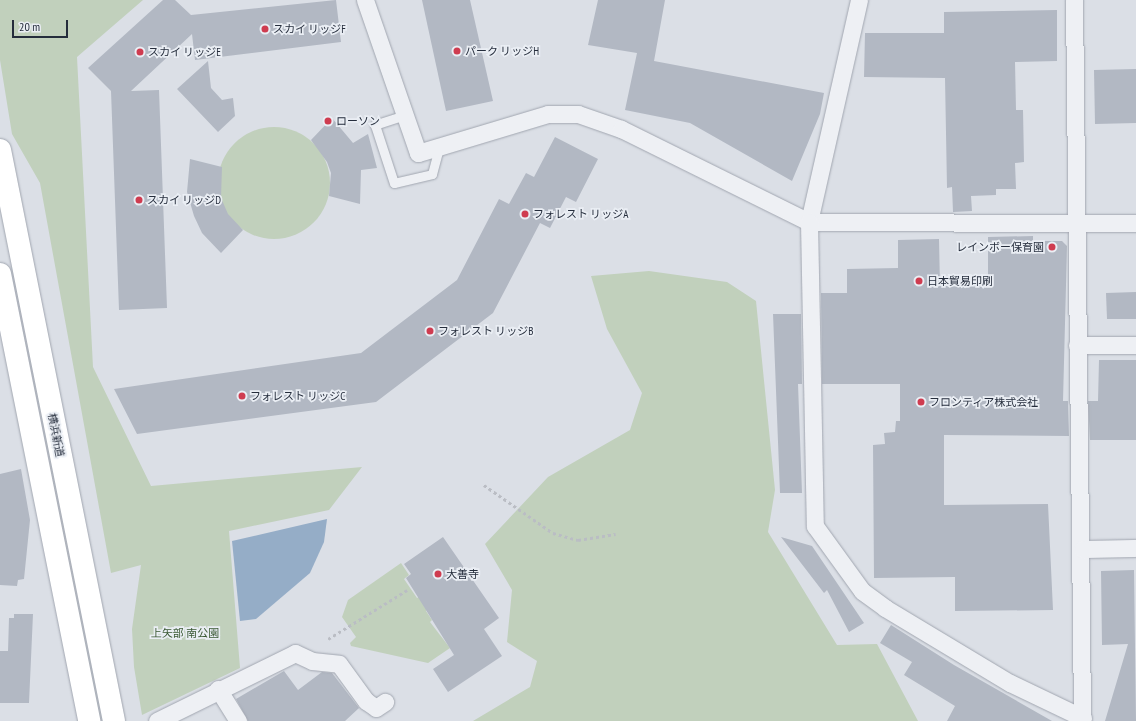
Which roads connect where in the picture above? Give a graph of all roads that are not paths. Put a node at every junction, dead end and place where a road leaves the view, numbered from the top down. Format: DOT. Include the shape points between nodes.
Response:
graph roads {
  1 [pos="365,0"];
  2 [pos="859,0"];
  3 [pos="1074,0"];
  4 [pos="405,115"];
  5 [pos="439,147"];
  6 [pos="0,150"];
  7 [pos="810,222"];
  8 [pos="1076,223"];
  9 [pos="1136,223"];
  10 [pos="0,274"];
  11 [pos="1136,344"];
  12 [pos="1077,345"];
  13 [pos="1136,548"];
  14 [pos="1083,549"];
  15 [pos="218,689"];
  16 [pos="385,702"];
  17 [pos="1082,719"];
  18 [pos="89,721"];
  19 [pos="114,721"];
  20 [pos="157,721"];
  21 [pos="238,721"];
  1 -- 4 [label="street"];
  2 -- 7 [label="street"];
  3 -- 8 [label="street"];
  4 -- 5 [label="street" via="418,153"];
  4 -- 5 [label="lane" via="375,125 394,183 432,174"];
  5 -- 7 [label="street" via="548,114 578,114 620,129"];
  6 -- 19 [label="highway, 横浜新道"];
  7 -- 8 [label="street"];
  7 -- 17 [label="street" via="815,526 862,591 885,608 1010,683"];
  8 -- 9 [label="street"];
  8 -- 12 [label="street"];
  10 -- 18 [label="highway"];
  11 -- 12 [label="street"];
  12 -- 14 [label="street"];
  13 -- 14 [label="street"];
  14 -- 17 [label="street"];
  15 -- 16 [label="street" via="295,653 312,661 339,664 366,701 376,708"];
  15 -- 20 [label="street"];
  15 -- 21 [label="street"];
}
